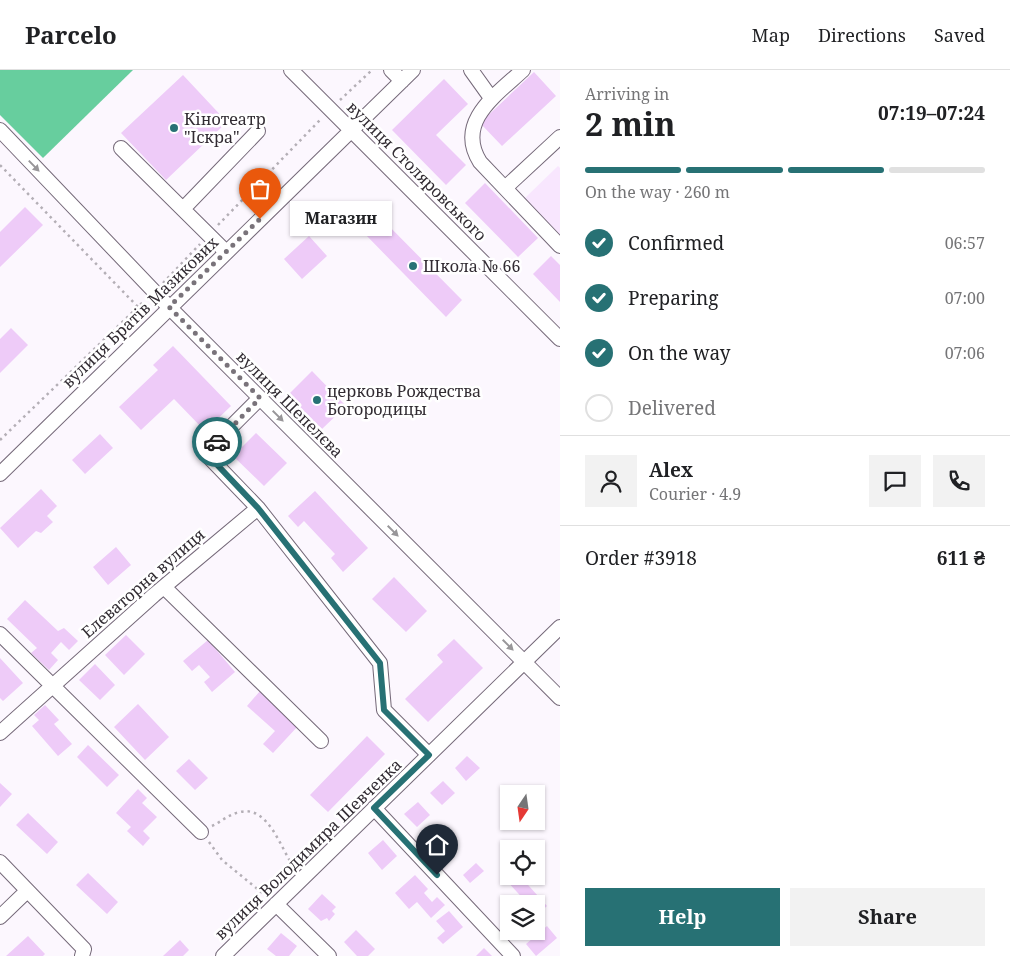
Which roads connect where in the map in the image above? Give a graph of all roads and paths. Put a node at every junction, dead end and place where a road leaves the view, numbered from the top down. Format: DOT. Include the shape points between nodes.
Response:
graph roads {
  1 [pos="291,70"];
  2 [pos="372,70"];
  3 [pos="391,70"];
  4 [pos="414,70"];
  5 [pos="471,70"];
  6 [pos="523,70"];
  7 [pos="402,81"];
  8 [pos="491,98"];
  9 [pos="330,110"];
  10 [pos="0,130"];
  11 [pos="351,130"];
  12 [pos="258,131"];
  13 [pos="560,137"];
  14 [pos="120,148"];
  15 [pos="0,165"];
  16 [pos="505,188"];
  17 [pos="183,209"];
  18 [pos="209,235"];
  19 [pos="560,246"];
  20 [pos="226,252"];
  21 [pos="154,292"];
  22 [pos="138,307"];
  23 [pos="169,307"];
  24 [pos="560,339"];
  25 [pos="260,398"];
  26 [pos="0,440"];
  27 [pos="0,474"];
  28 [pos="258,508"];
  29 [pos="164,587"];
  30 [pos="560,627"];
  31 [pos="0,634"];
  32 [pos="524,662"];
  33 [pos="52,686"];
  34 [pos="560,698"];
  35 [pos="0,733"];
  36 [pos="321,741"];
  37 [pos="429,755"];
  38 [pos="374,808"];
  39 [pos="201,832"];
  40 [pos="0,862"];
  41 [pos="302,878"];
  42 [pos="27,891"];
  43 [pos="276,904"];
  44 [pos="0,917"];
  45 [pos="83,952"];
  46 [pos="223,956"];
  47 [pos="329,956"];
  48 [pos="513,956"];
  1 -- 9 [label="street, вулиця Столяровського"];
  2 -- 9 [label="path"];
  3 -- 7 [label="street"];
  4 -- 7 [label="street, вулиця Братів Мазикових"];
  5 -- 8 [label="street"];
  6 -- 8 [label="street"];
  7 -- 11 [label="street, вулиця Братів Мазикових"];
  8 -- 16 [label="street" via="472,126 471,141 480,162"];
  9 -- 11 [label="street, вулиця Столяровського"];
  9 -- 18 [label="path"];
  10 -- 21 [label="street, вулиця Шепелєва, one-way"];
  11 -- 20 [label="street, вулиця Братів Мазикових"];
  11 -- 24 [label="street, вулиця Столяровського"];
  12 -- 17 [label="street"];
  13 -- 16 [label="street"];
  14 -- 17 [label="street"];
  15 -- 22 [label="path"];
  16 -- 19 [label="street"];
  17 -- 18 [label="street"];
  18 -- 20 [label="street"];
  18 -- 21 [label="path"];
  20 -- 23 [label="street, вулиця Братів Мазикових"];
  21 -- 22 [label="path"];
  21 -- 23 [label="street, вулиця Шепелєва"];
  22 -- 26 [label="path"];
  23 -- 25 [label="street, вулиця Шепелєва"];
  23 -- 27 [label="street, вулиця Братів Мазикових"];
  25 -- 28 [label="street" via="206,453"];
  25 -- 32 [label="street, вулиця Шепелєва, one-way"];
  28 -- 29 [label="street, Елеваторна вулиця"];
  28 -- 37 [label="street" via="380,663 384,710"];
  29 -- 33 [label="street, Елеваторна вулиця"];
  29 -- 36 [label="street"];
  30 -- 32 [label="street, вулиця Володимира Шевченка"];
  31 -- 33 [label="street"];
  32 -- 34 [label="street, вулиця Шепелєва"];
  32 -- 37 [label="street, вулиця Володимира Шевченка"];
  33 -- 35 [label="street, Елеваторна вулиця"];
  33 -- 39 [label="street"];
  37 -- 38 [label="street, вулиця Володимира Шевченка"];
  38 -- 41 [label="street, вулиця Володимира Шевченка"];
  38 -- 48 [label="street"];
  39 -- 41 [label="path" via="227,817 254,812 273,830"];
  39 -- 43 [label="path" via="222,860"];
  40 -- 42 [label="street"];
  41 -- 43 [label="street, вулиця Володимира Шевченка"];
  42 -- 44 [label="street"];
  42 -- 45 [label="street"];
  43 -- 46 [label="street, вулиця Володимира Шевченка"];
  43 -- 47 [label="street"];
}
